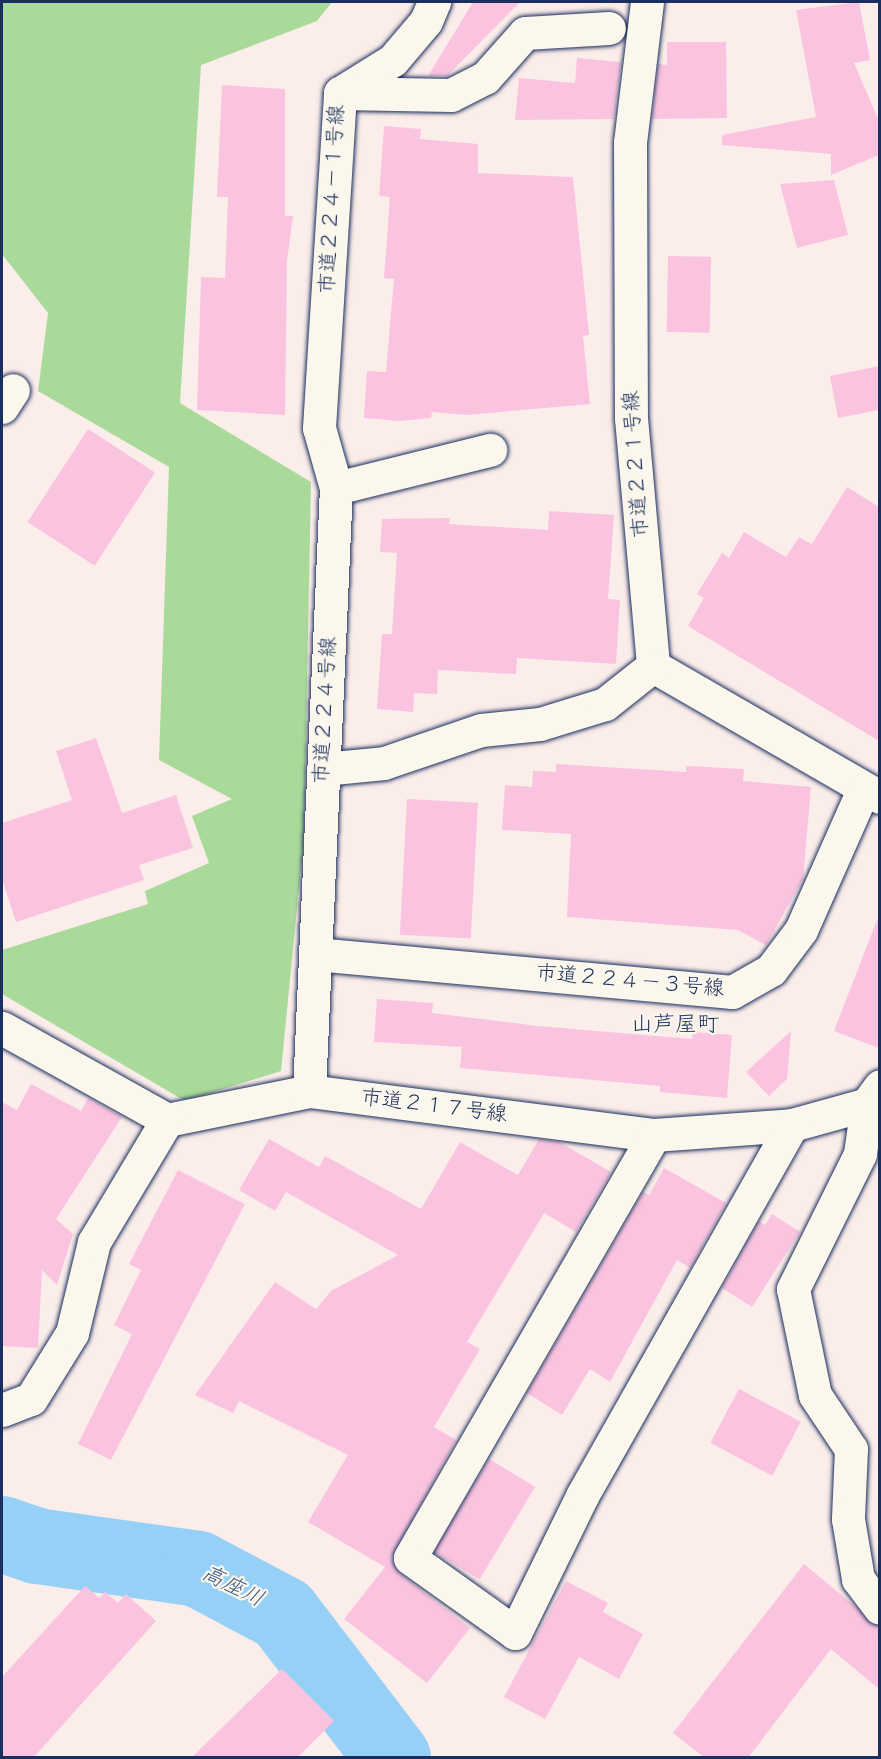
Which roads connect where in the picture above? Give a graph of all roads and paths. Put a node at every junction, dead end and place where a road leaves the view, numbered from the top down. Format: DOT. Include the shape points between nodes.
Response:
graph roads {
  1 [pos="434,2"];
  2 [pos="647,2"];
  3 [pos="609,28"];
  4 [pos="341,80"];
  5 [pos="490,450"];
  6 [pos="336,488"];
  7 [pos="653,666"];
  8 [pos="323,769"];
  9 [pos="872,792"];
  10 [pos="315,954"];
  11 [pos="2,1028"];
  12 [pos="309,1091"];
  13 [pos="873,1095"];
  14 [pos="167,1120"];
  15 [pos="792,1125"];
  16 [pos="654,1135"];
  17 [pos="2,1410"];
  18 [pos="879,1608"];
  1 -- 4 [label="street" via="426,21 393,60"];
  2 -- 7 [label="street, 市道２２１号線" via="630,142 631,407"];
  3 -- 4 [label="street, 市道２２４－１号線" via="525,33 484,78 451,95"];
  4 -- 6 [label="street, 市道２２４－１号線" via="319,428"];
  5 -- 6 [label="street"];
  6 -- 8 [label="street, 市道２２４号線"];
  7 -- 8 [label="street" via="605,704 540,724 481,730 384,763"];
  7 -- 9 [label="street"];
  8 -- 10 [label="street, 市道２２４号線"];
  9 -- 10 [label="street, 市道２２４－３号線" via="801,930 771,970 732,992"];
  10 -- 12 [label="street, 市道２２４号線"];
  11 -- 14 [label="street"];
  12 -- 14 [label="street, 市道２１７号線"];
  12 -- 16 [label="street, 市道２１７号線"];
  13 -- 15 [label="street, 市道２１７号線"];
  13 -- 18 [label="street" via="860,1154 793,1289 815,1395 851,1449 848,1519 858,1579"];
  14 -- 17 [label="street" via="94,1242 72,1333 31,1399"];
  15 -- 16 [label="street, 市道２１７号線"];
  15 -- 16 [label="street" via="582,1496 514,1633 410,1558"];
}
